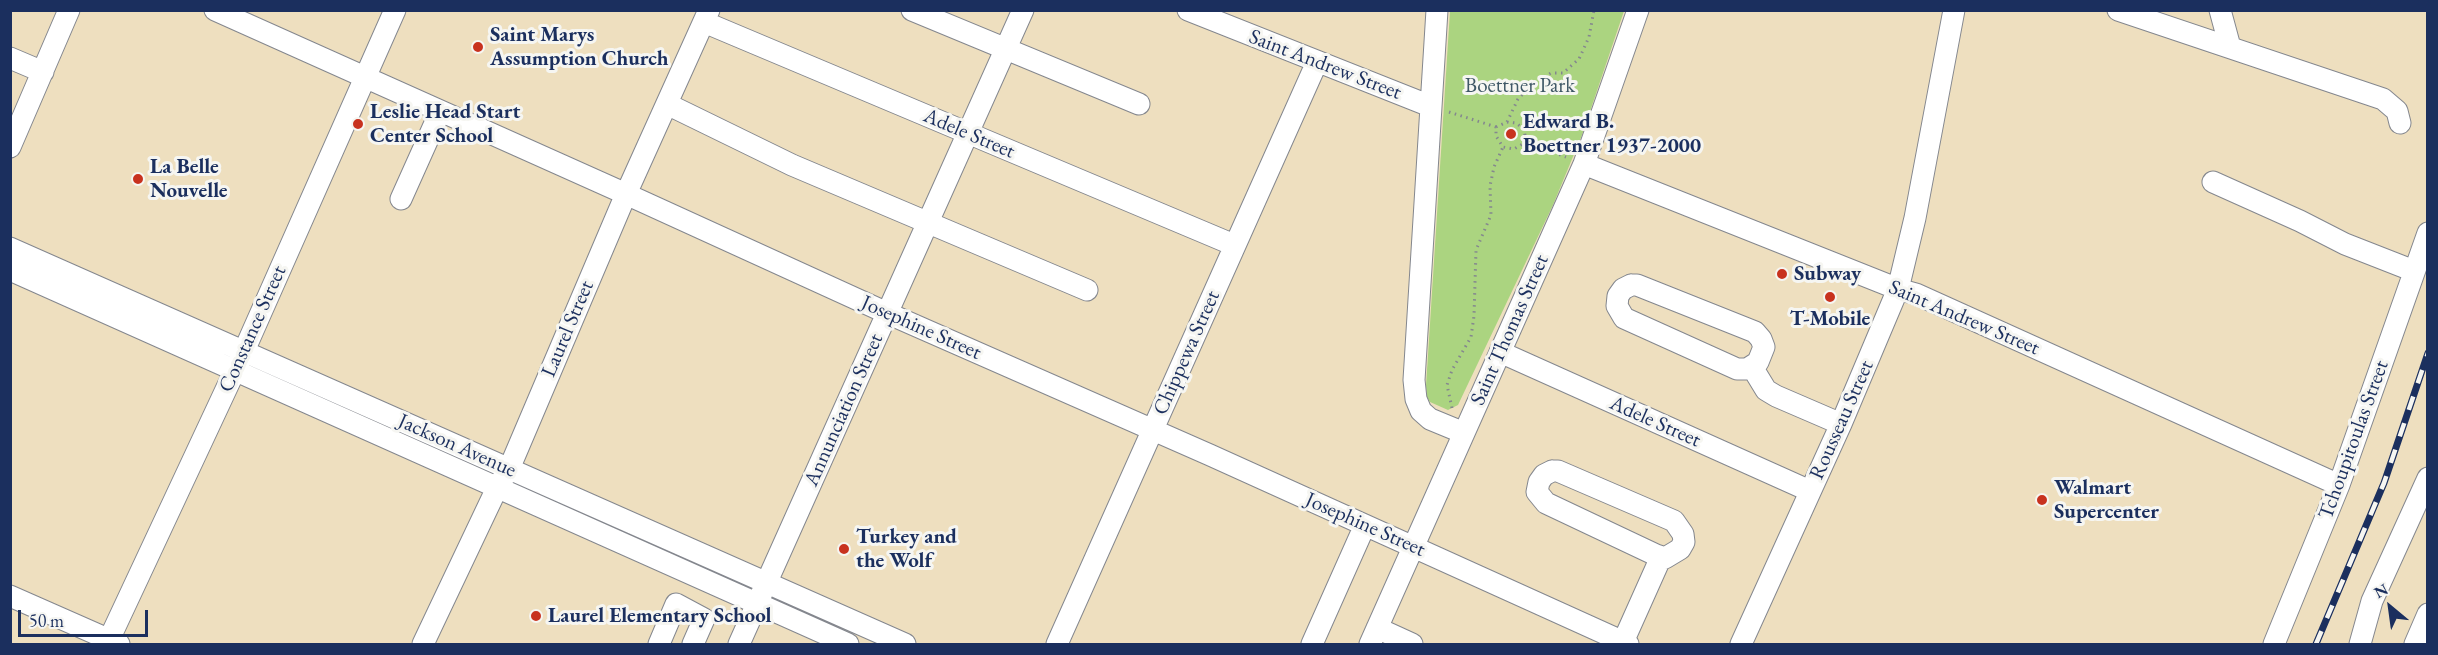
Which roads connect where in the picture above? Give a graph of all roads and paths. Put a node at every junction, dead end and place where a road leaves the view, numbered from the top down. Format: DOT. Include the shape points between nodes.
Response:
graph roads {
  1 [pos="69,10"];
  2 [pos="214,10"];
  3 [pos="395,10"];
  4 [pos="912,10"];
  5 [pos="1023,10"];
  6 [pos="1188,10"];
  7 [pos="1437,10"];
  8 [pos="1594,10"];
  9 [pos="1638,10"];
  10 [pos="1954,10"];
  11 [pos="2118,10"];
  12 [pos="2220,10"];
  13 [pos="706,16"];
  14 [pos="2230,47"];
  15 [pos="1006,48"];
  16 [pos="10,58"];
  17 [pos="1317,62"];
  18 [pos="43,72"];
  19 [pos="364,79"];
  20 [pos="667,104"];
  21 [pos="1139,104"];
  22 [pos="1430,106"];
  23 [pos="440,112"];
  24 [pos="1507,122"];
  25 [pos="2400,123"];
  26 [pos="1496,128"];
  27 [pos="968,134"];
  28 [pos="1526,142"];
  29 [pos="10,147"];
  30 [pos="1503,147"];
  31 [pos="1584,164"];
  32 [pos="2213,182"];
  33 [pos="626,194"];
  34 [pos="401,199"];
  35 [pos="928,222"];
  36 [pos="2427,232"];
  37 [pos="1234,245"];
  38 [pos="10,248"];
  39 [pos="10,270"];
  40 [pos="2414,271"];
  41 [pos="1898,289"];
  42 [pos="1087,290"];
  43 [pos="887,313"];
  44 [pos="244,351"];
  45 [pos="1500,352"];
  46 [pos="1752,367"];
  47 [pos="235,370"];
  48 [pos="1841,424"];
  49 [pos="1153,430"];
  50 [pos="1456,430"];
  51 [pos="509,469"];
  52 [pos="2427,478"];
  53 [pos="2339,485"];
  54 [pos="497,488"];
  55 [pos="1810,491"];
  56 [pos="1365,525"];
  57 [pos="1413,547"];
  58 [pos="1661,557"];
  59 [pos="766,583"];
  60 [pos="10,596"];
  61 [pos="757,604"];
  62 [pos="2427,614"];
  63 [pos="1373,636"];
  64 [pos="112,643"];
  65 [pos="1625,643"];
  66 [pos="693,644"];
  67 [pos="423,645"];
  68 [pos="659,645"];
  69 [pos="739,645"];
  70 [pos="848,645"];
  71 [pos="904,645"];
  72 [pos="1057,645"];
  73 [pos="1312,645"];
  74 [pos="1412,645"];
  75 [pos="1741,645"];
  76 [pos="2274,645"];
  77 [pos="2360,645"];
  78 [pos="2415,645"];
  1 -- 18 [label="street"];
  2 -- 19 [label="street, Josephine Street"];
  3 -- 19 [label="street, Constance Street"];
  4 -- 15 [label="street"];
  5 -- 15 [label="street, Annunciation Street"];
  6 -- 17 [label="street, Saint Andrew Street"];
  7 -- 22 [label="street"];
  8 -- 24 [label="path" via="1589,37 1578,59 1563,73 1551,73 1533,83 1518,99"];
  9 -- 31 [label="street, Saint Thomas Street"];
  10 -- 41 [label="street, Rousseau Street"];
  11 -- 14 [label="street"];
  12 -- 14 [label="street"];
  13 -- 20 [label="street, Laurel Street"];
  13 -- 27 [label="street, Adele Street"];
  14 -- 25 [label="street" via="2383,99 2397,111"];
  15 -- 21 [label="street"];
  15 -- 27 [label="street, Annunciation Street"];
  16 -- 18 [label="street"];
  17 -- 22 [label="street, Saint Andrew Street"];
  17 -- 37 [label="street, Chippewa Street"];
  18 -- 29 [label="street"];
  19 -- 23 [label="street, Josephine Street"];
  19 -- 44 [label="street, Constance Street"];
  20 -- 33 [label="street, Laurel Street"];
  20 -- 35 [label="street" via="792,165"];
  22 -- 26 [label="path"];
  22 -- 50 [label="street" via="1414,380 1420,411"];
  23 -- 33 [label="street, Josephine Street"];
  23 -- 34 [label="street"];
  24 -- 26 [label="path"];
  24 -- 28 [label="path" via="1524,129"];
  26 -- 30 [label="path"];
  27 -- 35 [label="street, Annunciation Street"];
  27 -- 37 [label="street, Adele Street"];
  28 -- 30 [label="path" via="1514,149"];
  28 -- 31 [label="path"];
  30 -- 50 [label="path" via="1490,186 1491,215 1476,250 1471,337 1447,385"];
  31 -- 41 [label="street, Saint Andrew Street"];
  31 -- 45 [label="street, Saint Thomas Street"];
  32 -- 40 [label="street" via="2345,244"];
  33 -- 43 [label="street, Josephine Street"];
  33 -- 51 [label="street, Laurel Street"];
  35 -- 42 [label="street"];
  35 -- 43 [label="street, Annunciation Street"];
  36 -- 40 [label="street, Tchoupitoulas Street"];
  37 -- 49 [label="street, Chippewa Street"];
  38 -- 44 [label="street, Jackson Avenue"];
  39 -- 47 [label="street, Jackson Avenue"];
  40 -- 53 [label="street, Tchoupitoulas Street"];
  41 -- 48 [label="street, Rousseau Street"];
  41 -- 53 [label="street, Saint Andrew Street" via="1927,298"];
  43 -- 49 [label="street, Josephine Street"];
  43 -- 59 [label="street, Annunciation Street"];
  44 -- 47 [label="street, Constance Street"];
  44 -- 51 [label="street, Jackson Avenue"];
  45 -- 50 [label="street, Saint Thomas Street"];
  45 -- 55 [label="street, Adele Street"];
  46 -- 46 [label="street" via="1737,369 1624,318 1617,306 1618,296 1631,285 1637,285 1755,332 1764,347"];
  46 -- 48 [label="street" via="1766,390"];
  47 -- 54 [label="street, Jackson Avenue"];
  47 -- 64 [label="street, Constance Street"];
  48 -- 55 [label="street, Rousseau Street"];
  49 -- 56 [label="street, Josephine Street"];
  49 -- 72 [label="street, Chippewa Street"];
  50 -- 57 [label="street, Saint Thomas Street"];
  51 -- 54 [label="street, Laurel Street"];
  51 -- 59 [label="street, Jackson Avenue"];
  52 -- 77 [label="street" via="2372,601"];
  53 -- 76 [label="street, Tchoupitoulas Street"];
  54 -- 61 [label="street, Jackson Avenue"];
  54 -- 67 [label="street, Laurel Street"];
  55 -- 75 [label="street, Rousseau Street"];
  56 -- 57 [label="street, Josephine Street"];
  56 -- 73 [label="street"];
  57 -- 63 [label="street, Saint Thomas Street"];
  57 -- 65 [label="street, Josephine Street"];
  58 -- 58 [label="street" via="1546,503 1537,492 1539,482 1544,475 1558,471 1674,521 1684,542 1673,555"];
  58 -- 65 [label="street"];
  59 -- 61 [label="street, Annunciation Street"];
  59 -- 71 [label="street, Jackson Avenue"];
  60 -- 64 [label="street"];
  61 -- 69 [label="street, Annunciation Street"];
  61 -- 70 [label="street, Jackson Avenue"];
  62 -- 78 [label="street"];
  63 -- 74 [label="street"];
  66 -- 68 [label="street" via="705,619 676,604"];
}
